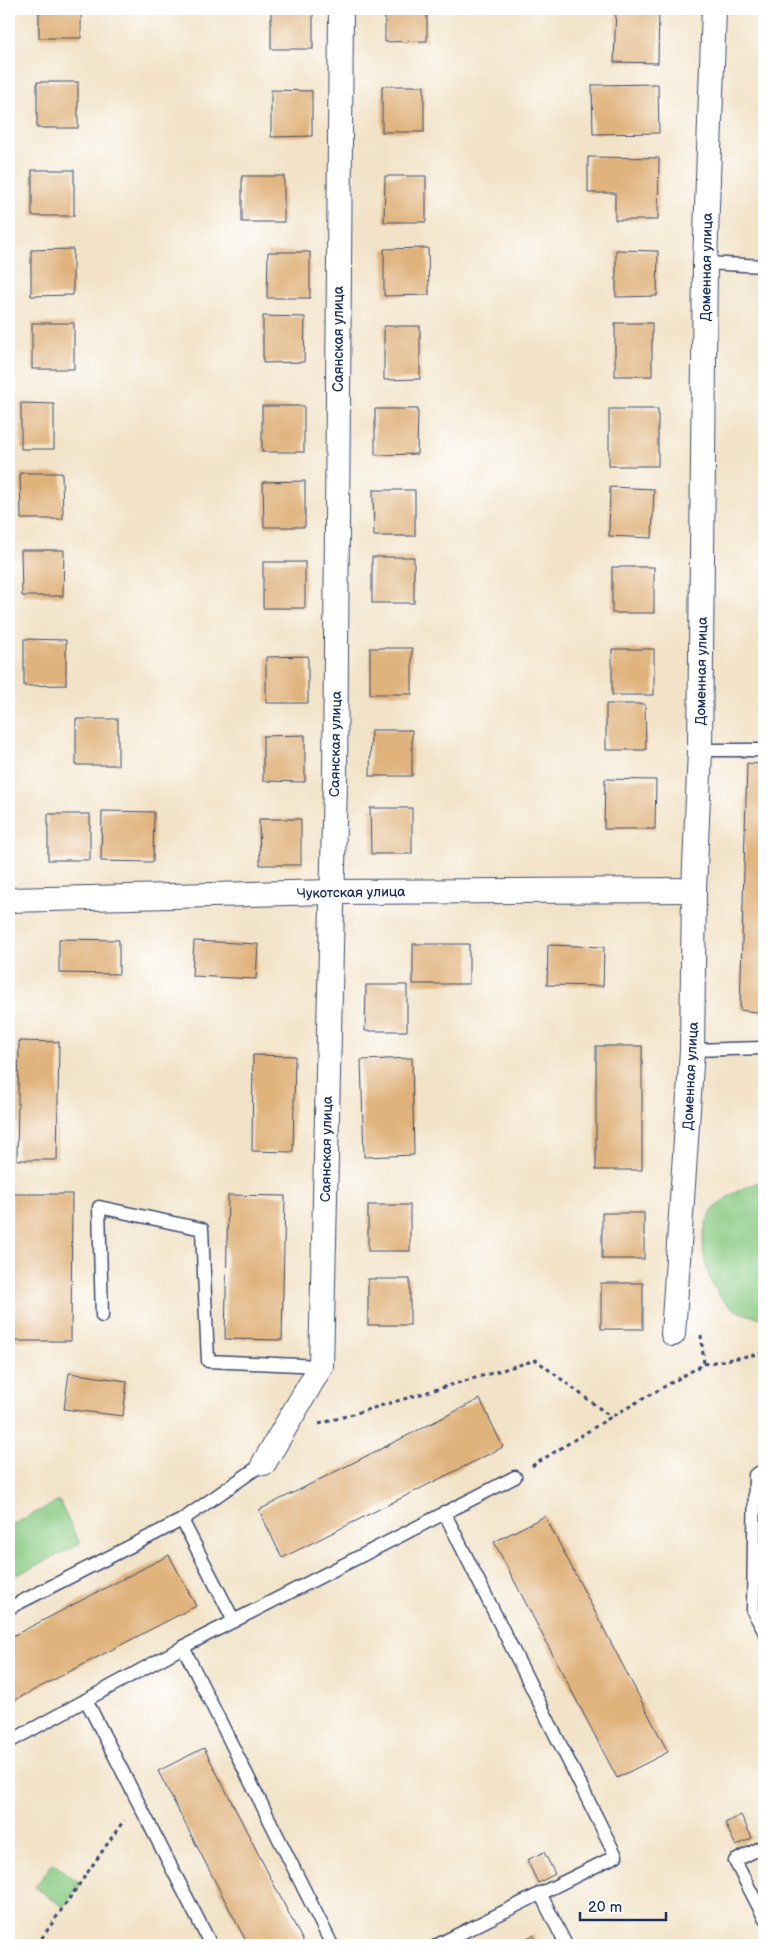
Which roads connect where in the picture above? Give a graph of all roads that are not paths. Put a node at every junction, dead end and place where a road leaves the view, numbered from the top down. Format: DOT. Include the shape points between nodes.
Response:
graph roads {
  1 [pos="341,9"];
  2 [pos="714,9"];
  3 [pos="705,263"];
  4 [pos="764,266"];
  5 [pos="700,750"];
  6 [pos="764,750"];
  7 [pos="694,890"];
  8 [pos="331,892"];
  9 [pos="9,900"];
  10 [pos="764,1048"];
  11 [pos="692,1050"];
  12 [pos="102,1316"];
  13 [pos="673,1334"];
  14 [pos="321,1366"];
  15 [pos="264,1463"];
  16 [pos="764,1470"];
  17 [pos="515,1477"];
  18 [pos="444,1512"];
  19 [pos="182,1520"];
  20 [pos="9,1608"];
  21 [pos="234,1621"];
  22 [pos="764,1631"];
  23 [pos="183,1647"];
  24 [pos="86,1700"];
  25 [pos="9,1742"];
  26 [pos="764,1846"];
  27 [pos="540,1894"];
  28 [pos="764,1917"];
  29 [pos="210,1945"];
  30 [pos="332,1945"];
  31 [pos="437,1945"];
  32 [pos="566,1945"];
  1 -- 8 [label="street, Саянская улица" via="335,761"];
  2 -- 3 [label="street, Доменная улица"];
  3 -- 4 [label="lane"];
  3 -- 5 [label="street, Доменная улица"];
  5 -- 6 [label="lane"];
  5 -- 7 [label="street, Доменная улица"];
  7 -- 8 [label="street, Чукотская улица"];
  7 -- 11 [label="street, Доменная улица"];
  8 -- 9 [label="street, Чукотская улица"];
  8 -- 14 [label="street, Саянская улица"];
  10 -- 11 [label="lane"];
  11 -- 13 [label="street, Доменная улица"];
  12 -- 14 [label="lane" via="99,1207 202,1229 208,1362"];
  14 -- 15 [label="street, Саянская улица"];
  15 -- 19 [label="lane"];
  16 -- 22 [label="lane" via="755,1475 753,1611"];
  17 -- 18 [label="lane"];
  18 -- 21 [label="lane"];
  18 -- 27 [label="lane" via="616,1856"];
  19 -- 20 [label="lane"];
  19 -- 21 [label="lane"];
  21 -- 23 [label="lane"];
  23 -- 24 [label="lane"];
  23 -- 30 [label="lane"];
  24 -- 25 [label="lane"];
  24 -- 29 [label="lane"];
  26 -- 28 [label="lane" via="735,1861"];
  27 -- 31 [label="lane"];
  27 -- 32 [label="lane"];
}
